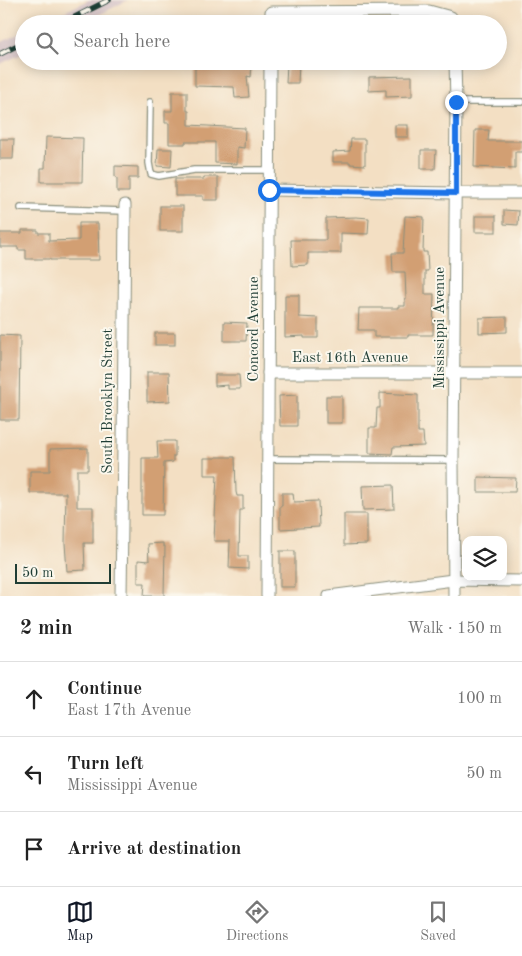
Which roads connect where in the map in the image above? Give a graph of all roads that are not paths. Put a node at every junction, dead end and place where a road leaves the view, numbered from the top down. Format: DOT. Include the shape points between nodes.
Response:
graph roads {
  1 [pos="350,15"];
  2 [pos="437,15"];
  3 [pos="270,70"];
  4 [pos="455,70"];
  5 [pos="150,102"];
  6 [pos="456,102"];
  7 [pos="522,102"];
  8 [pos="269,170"];
  9 [pos="269,190"];
  10 [pos="456,193"];
  11 [pos="522,193"];
  12 [pos="21,208"];
  13 [pos="125,208"];
  14 [pos="454,372"];
  15 [pos="268,373"];
  16 [pos="522,373"];
  17 [pos="268,460"];
  18 [pos="453,460"];
  19 [pos="453,580"];
  20 [pos="522,581"];
  21 [pos="121,596"];
  22 [pos="267,596"];
  23 [pos="329,596"];
  24 [pos="454,596"];
  1 -- 2 [label="street" via="429,12"];
  3 -- 8 [label="street, Concord Avenue"];
  4 -- 6 [label="street, Mississippi Avenue"];
  5 -- 8 [label="lane" via="151,174 159,176 194,170"];
  6 -- 7 [label="lane"];
  6 -- 10 [label="street, Mississippi Avenue"];
  8 -- 9 [label="street, Concord Avenue"];
  9 -- 10 [label="street"];
  9 -- 15 [label="street, Concord Avenue"];
  10 -- 11 [label="street"];
  10 -- 14 [label="street, Mississippi Avenue"];
  12 -- 13 [label="lane"];
  13 -- 21 [label="street, South Brooklyn Street"];
  14 -- 15 [label="street, East 16th Avenue"];
  14 -- 16 [label="street, East 16th Avenue"];
  14 -- 18 [label="street, Mississippi Avenue"];
  15 -- 17 [label="street, Concord Avenue"];
  17 -- 18 [label="lane"];
  17 -- 22 [label="street, Concord Avenue"];
  18 -- 19 [label="street, Mississippi Avenue"];
  19 -- 20 [label="street"];
  19 -- 23 [label="street"];
  19 -- 24 [label="street, Mississippi Avenue"];
}
